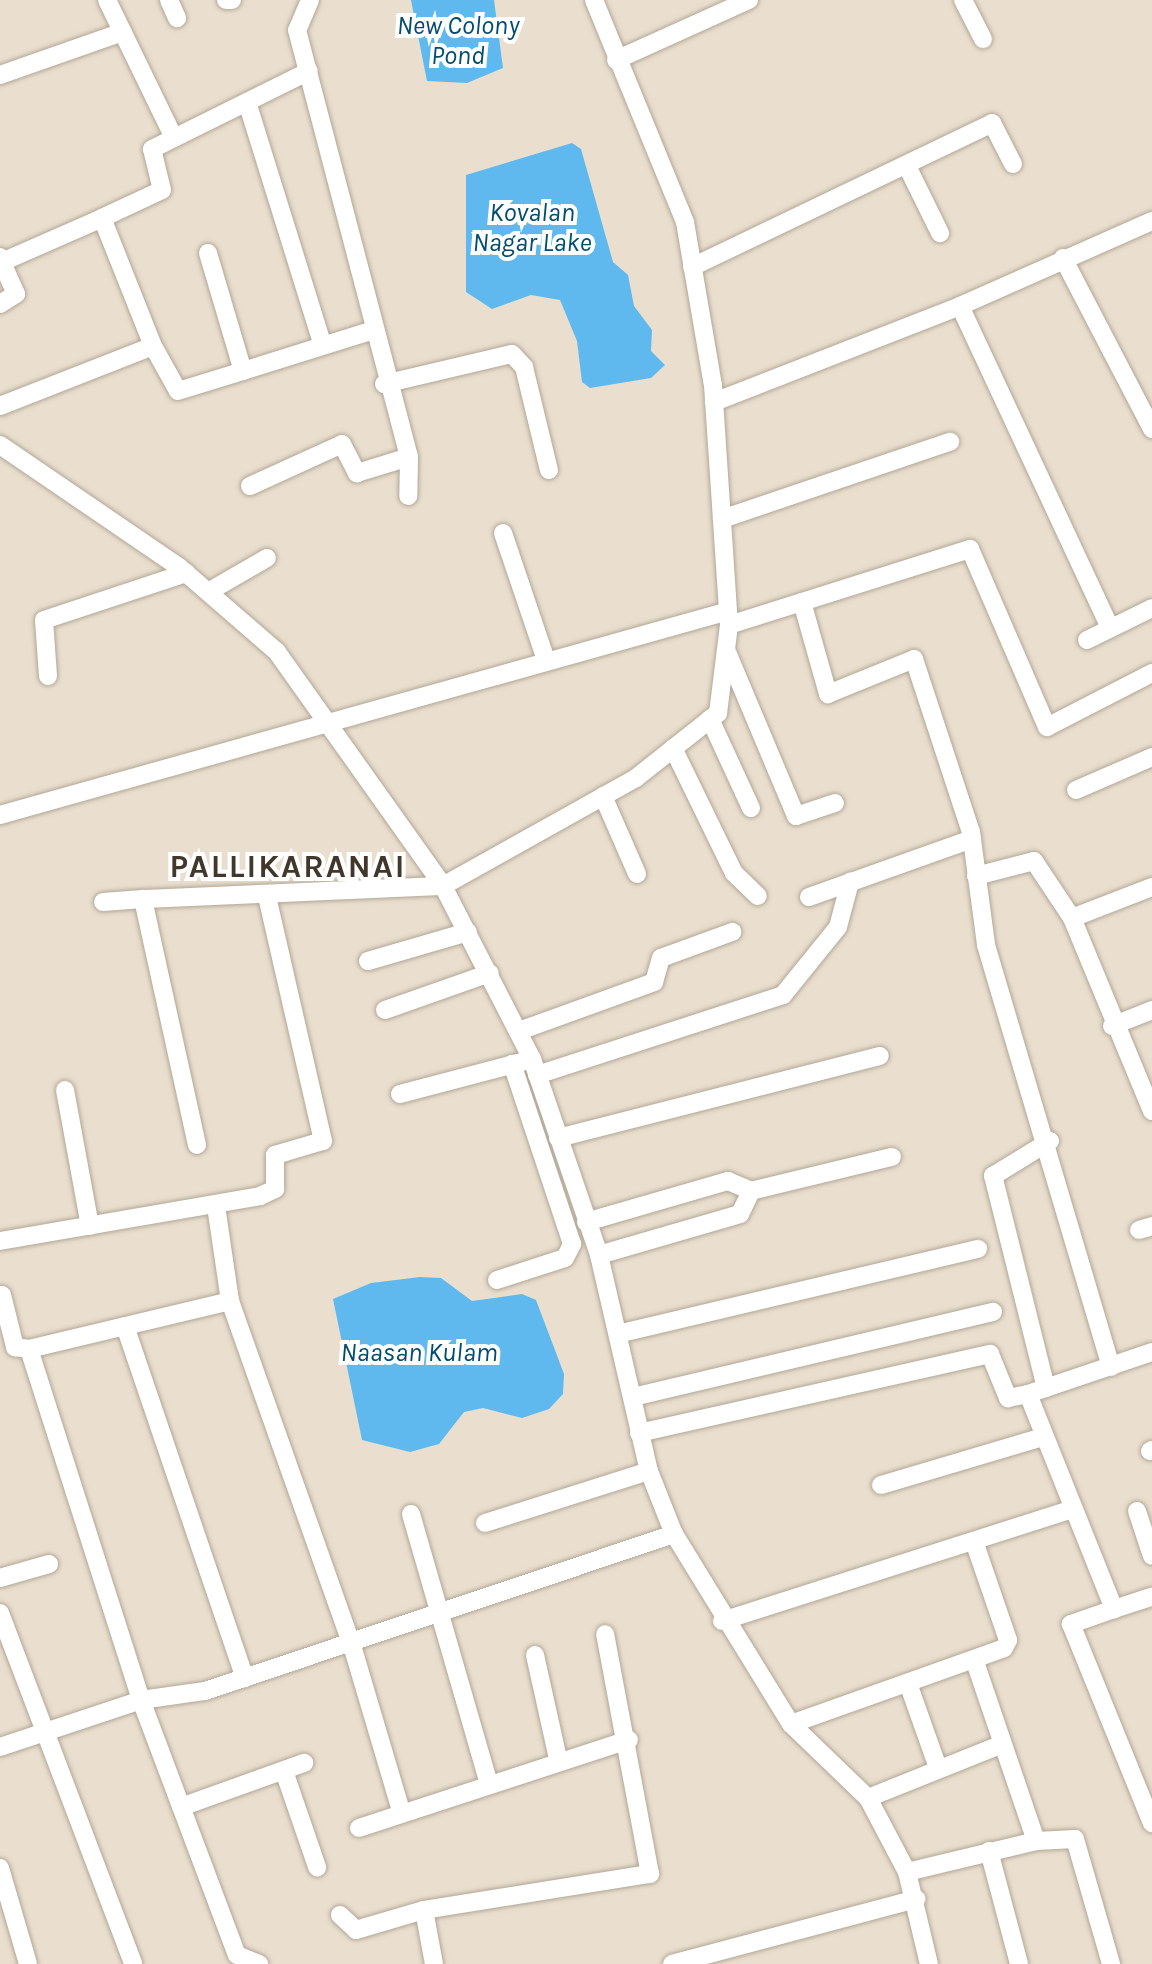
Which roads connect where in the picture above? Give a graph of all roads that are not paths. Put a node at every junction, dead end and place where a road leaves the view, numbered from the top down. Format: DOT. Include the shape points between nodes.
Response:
graph roads {
  1 [pos="107,0"];
  2 [pos="169,0"];
  3 [pos="310,0"];
  4 [pos="594,0"];
  5 [pos="749,0"];
  6 [pos="963,0"];
  7 [pos="177,18"];
  8 [pos="123,32"];
  9 [pos="983,39"];
  10 [pos="616,60"];
  11 [pos="309,71"];
  12 [pos="0,75"];
  13 [pos="247,102"];
  14 [pos="174,138"];
  15 [pos="1013,164"];
  16 [pos="907,166"];
  17 [pos="102,218"];
  18 [pos="1152,221"];
  19 [pos="940,233"];
  20 [pos="208,253"];
  21 [pos="1063,258"];
  22 [pos="1,259"];
  23 [pos="692,267"];
  24 [pos="0,304"];
  25 [pos="960,306"];
  26 [pos="371,331"];
  27 [pos="322,343"];
  28 [pos="153,346"];
  29 [pos="243,371"];
  30 [pos="384,384"];
  31 [pos="714,402"];
  32 [pos="0,406"];
  33 [pos="1152,429"];
  34 [pos="950,442"];
  35 [pos="0,445"];
  36 [pos="409,457"];
  37 [pos="549,470"];
  38 [pos="250,486"];
  39 [pos="408,496"];
  40 [pos="722,519"];
  41 [pos="503,533"];
  42 [pos="267,558"];
  43 [pos="186,573"];
  44 [pos="208,592"];
  45 [pos="802,602"];
  46 [pos="1152,608"];
  47 [pos="729,618"];
  48 [pos="1110,628"];
  49 [pos="1087,640"];
  50 [pos="726,650"];
  51 [pos="546,660"];
  52 [pos="1152,673"];
  53 [pos="48,676"];
  54 [pos="710,719"];
  55 [pos="325,721"];
  56 [pos="673,748"];
  57 [pos="1152,757"];
  58 [pos="1076,790"];
  59 [pos="603,796"];
  60 [pos="835,803"];
  61 [pos="751,808"];
  62 [pos="1,813"];
  63 [pos="972,839"];
  64 [pos="637,874"];
  65 [pos="976,876"];
  66 [pos="850,882"];
  67 [pos="443,886"];
  68 [pos="1152,887"];
  69 [pos="758,896"];
  70 [pos="267,897"];
  71 [pos="809,897"];
  72 [pos="143,899"];
  73 [pos="103,902"];
  74 [pos="1072,918"];
  75 [pos="468,932"];
  76 [pos="732,932"];
  77 [pos="368,961"];
  78 [pos="490,973"];
  79 [pos="385,1010"];
  80 [pos="1152,1010"];
  81 [pos="1112,1026"];
  82 [pos="519,1031"];
  83 [pos="880,1056"];
  84 [pos="512,1064"];
  85 [pos="535,1067"];
  86 [pos="65,1090"];
  87 [pos="400,1094"];
  88 [pos="1152,1111"];
  89 [pos="558,1138"];
  90 [pos="1050,1141"];
  91 [pos="197,1145"];
  92 [pos="892,1157"];
  93 [pos="751,1191"];
  94 [pos="216,1206"];
  95 [pos="586,1222"];
  96 [pos="90,1226"];
  97 [pos="0,1241"];
  98 [pos="978,1249"];
  99 [pos="599,1255"];
  100 [pos="497,1280"];
  101 [pos="2,1295"];
  102 [pos="230,1301"];
  103 [pos="993,1312"];
  104 [pos="125,1326"];
  105 [pos="622,1333"];
  106 [pos="29,1349"];
  107 [pos="1152,1352"];
  108 [pos="1111,1367"];
  109 [pos="1046,1388"];
  110 [pos="1028,1394"];
  111 [pos="633,1397"];
  112 [pos="639,1433"];
  113 [pos="1043,1437"];
  114 [pos="649,1471"];
  115 [pos="881,1485"];
  116 [pos="1070,1510"];
  117 [pos="1137,1511"];
  118 [pos="411,1514"];
  119 [pos="485,1523"];
  120 [pos="674,1534"];
  121 [pos="975,1544"];
  122 [pos="1152,1556"];
  123 [pos="49,1564"];
  124 [pos="0,1578"];
  125 [pos="1152,1597"];
  126 [pos="1114,1609"];
  127 [pos="0,1613"];
  128 [pos="440,1614"];
  129 [pos="722,1621"];
  130 [pos="605,1634"];
  131 [pos="351,1642"];
  132 [pos="535,1655"];
  133 [pos="975,1662"];
  134 [pos="245,1678"];
  135 [pos="909,1686"];
  136 [pos="141,1700"];
  137 [pos="791,1724"];
  138 [pos="46,1730"];
  139 [pos="629,1740"];
  140 [pos="1002,1744"];
  141 [pos="0,1747"];
  142 [pos="558,1759"];
  143 [pos="304,1763"];
  144 [pos="938,1768"];
  145 [pos="284,1771"];
  146 [pos="488,1781"];
  147 [pos="868,1798"];
  148 [pos="181,1807"];
  149 [pos="401,1811"];
  150 [pos="1152,1823"];
  151 [pos="359,1828"];
  152 [pos="1036,1841"];
  153 [pos="989,1851"];
  154 [pos="317,1867"];
  155 [pos="0,1868"];
  156 [pos="907,1872"];
  157 [pos="916,1899"];
  158 [pos="424,1910"];
  159 [pos="340,1915"];
  160 [pos="28,1964"];
  161 [pos="133,1964"];
  162 [pos="259,1964"];
  163 [pos="434,1964"];
  164 [pos="672,1964"];
  165 [pos="929,1964"];
  166 [pos="1019,1964"];
  167 [pos="1111,1964"];
  1 -- 8 [label="street"];
  2 -- 7 [label="street"];
  3 -- 11 [label="street" via="297,30"];
  4 -- 10 [label="street"];
  5 -- 10 [label="street"];
  6 -- 9 [label="street"];
  8 -- 12 [label="street"];
  8 -- 14 [label="street"];
  10 -- 23 [label="street" via="685,222"];
  11 -- 13 [label="street"];
  11 -- 26 [label="street"];
  13 -- 14 [label="street"];
  13 -- 27 [label="street"];
  14 -- 17 [label="street" via="152,149 162,190"];
  15 -- 16 [label="street" via="992,123"];
  16 -- 19 [label="street"];
  16 -- 23 [label="street"];
  17 -- 22 [label="street"];
  17 -- 28 [label="street"];
  18 -- 21 [label="street"];
  20 -- 29 [label="street"];
  21 -- 25 [label="street"];
  21 -- 33 [label="street"];
  22 -- 24 [label="street" via="16,294"];
  23 -- 31 [label="street"];
  25 -- 31 [label="street"];
  25 -- 48 [label="street"];
  26 -- 27 [label="street"];
  26 -- 30 [label="street"];
  27 -- 29 [label="street"];
  28 -- 29 [label="street" via="178,391"];
  28 -- 32 [label="street"];
  30 -- 36 [label="street"];
  30 -- 37 [label="street" via="512,354 524,367"];
  31 -- 40 [label="street"];
  34 -- 40 [label="street"];
  35 -- 43 [label="street"];
  36 -- 38 [label="street" via="357,473 342,444"];
  36 -- 39 [label="street"];
  40 -- 47 [label="street"];
  41 -- 51 [label="street"];
  42 -- 44 [label="street"];
  43 -- 44 [label="street"];
  43 -- 53 [label="street" via="44,620"];
  44 -- 55 [label="street" via="277,652"];
  45 -- 47 [label="street"];
  45 -- 52 [label="street" via="970,549 1047,727"];
  45 -- 63 [label="street" via="828,694 914,659"];
  46 -- 48 [label="street"];
  47 -- 50 [label="street"];
  47 -- 51 [label="street"];
  48 -- 49 [label="street"];
  50 -- 54 [label="street" via="718,713"];
  50 -- 60 [label="street" via="796,816"];
  51 -- 55 [label="street"];
  54 -- 56 [label="street"];
  54 -- 61 [label="street"];
  55 -- 62 [label="street"];
  55 -- 67 [label="street"];
  56 -- 59 [label="street"];
  56 -- 69 [label="street" via="734,873"];
  57 -- 58 [label="street"];
  59 -- 64 [label="street"];
  59 -- 67 [label="street"];
  63 -- 65 [label="street"];
  63 -- 66 [label="street"];
  65 -- 74 [label="street" via="1034,861"];
  65 -- 90 [label="street" via="986,945"];
  66 -- 71 [label="street"];
  66 -- 85 [label="street" via="838,927 783,995"];
  67 -- 70 [label="street"];
  67 -- 75 [label="street"];
  68 -- 74 [label="street"];
  70 -- 72 [label="street"];
  70 -- 94 [label="street" via="323,1141 275,1155 271,1193"];
  72 -- 73 [label="street"];
  72 -- 91 [label="street"];
  74 -- 81 [label="street"];
  75 -- 77 [label="street"];
  75 -- 78 [label="street"];
  76 -- 82 [label="street" via="661,958 654,982"];
  78 -- 79 [label="street"];
  78 -- 82 [label="street"];
  80 -- 81 [label="street"];
  81 -- 88 [label="street"];
  82 -- 85 [label="street"];
  83 -- 89 [label="street"];
  84 -- 85 [label="street"];
  84 -- 87 [label="street"];
  84 -- 100 [label="street" via="572,1244 565,1258"];
  85 -- 89 [label="street"];
  86 -- 96 [label="street"];
  89 -- 95 [label="street"];
  90 -- 108 [label="street"];
  90 -- 109 [label="street" via="996,1167 993,1176"];
  92 -- 93 [label="street"];
  93 -- 95 [label="street" via="728,1181"];
  93 -- 99 [label="street" via="740,1214"];
  94 -- 96 [label="street"];
  94 -- 102 [label="street"];
  95 -- 99 [label="street"];
  96 -- 97 [label="street"];
  98 -- 105 [label="street"];
  99 -- 105 [label="street"];
  101 -- 106 [label="street" via="15,1347"];
  102 -- 104 [label="street"];
  102 -- 131 [label="street"];
  103 -- 111 [label="street"];
  104 -- 106 [label="street"];
  104 -- 134 [label="street"];
  105 -- 111 [label="street"];
  106 -- 136 [label="street"];
  107 -- 108 [label="street"];
  108 -- 109 [label="street"];
  109 -- 110 [label="street"];
  110 -- 112 [label="street" via="1008,1398 990,1354"];
  110 -- 113 [label="street"];
  111 -- 112 [label="street"];
  112 -- 114 [label="street"];
  113 -- 115 [label="street"];
  113 -- 116 [label="street"];
  114 -- 119 [label="street"];
  114 -- 120 [label="street"];
  116 -- 121 [label="street"];
  116 -- 126 [label="street"];
  117 -- 122 [label="street"];
  118 -- 128 [label="street"];
  120 -- 128 [label="street"];
  120 -- 129 [label="street"];
  121 -- 129 [label="street"];
  121 -- 133 [label="street" via="1008,1640"];
  123 -- 124 [label="street"];
  125 -- 126 [label="street"];
  126 -- 150 [label="street" via="1071,1624"];
  127 -- 138 [label="street"];
  128 -- 131 [label="street"];
  128 -- 146 [label="street"];
  129 -- 137 [label="street"];
  130 -- 139 [label="street"];
  131 -- 134 [label="street"];
  131 -- 149 [label="street"];
  132 -- 142 [label="street"];
  133 -- 135 [label="street"];
  133 -- 140 [label="street"];
  134 -- 136 [label="street"];
  135 -- 137 [label="street"];
  135 -- 144 [label="street"];
  136 -- 138 [label="street"];
  136 -- 148 [label="street"];
  137 -- 147 [label="street"];
  138 -- 141 [label="street"];
  138 -- 161 [label="street"];
  139 -- 142 [label="street"];
  139 -- 158 [label="street" via="650,1874"];
  140 -- 144 [label="street"];
  140 -- 152 [label="street"];
  142 -- 146 [label="street"];
  143 -- 145 [label="street"];
  144 -- 147 [label="street"];
  145 -- 148 [label="street"];
  145 -- 154 [label="street"];
  146 -- 149 [label="street"];
  147 -- 156 [label="street"];
  148 -- 162 [label="street" via="237,1955"];
  149 -- 151 [label="street"];
  152 -- 153 [label="street"];
  152 -- 167 [label="street" via="1075,1839"];
  153 -- 156 [label="street"];
  153 -- 166 [label="street"];
  155 -- 160 [label="street"];
  156 -- 157 [label="street"];
  157 -- 164 [label="street"];
  157 -- 165 [label="street"];
  158 -- 159 [label="street" via="356,1930"];
  158 -- 163 [label="street"];
}
